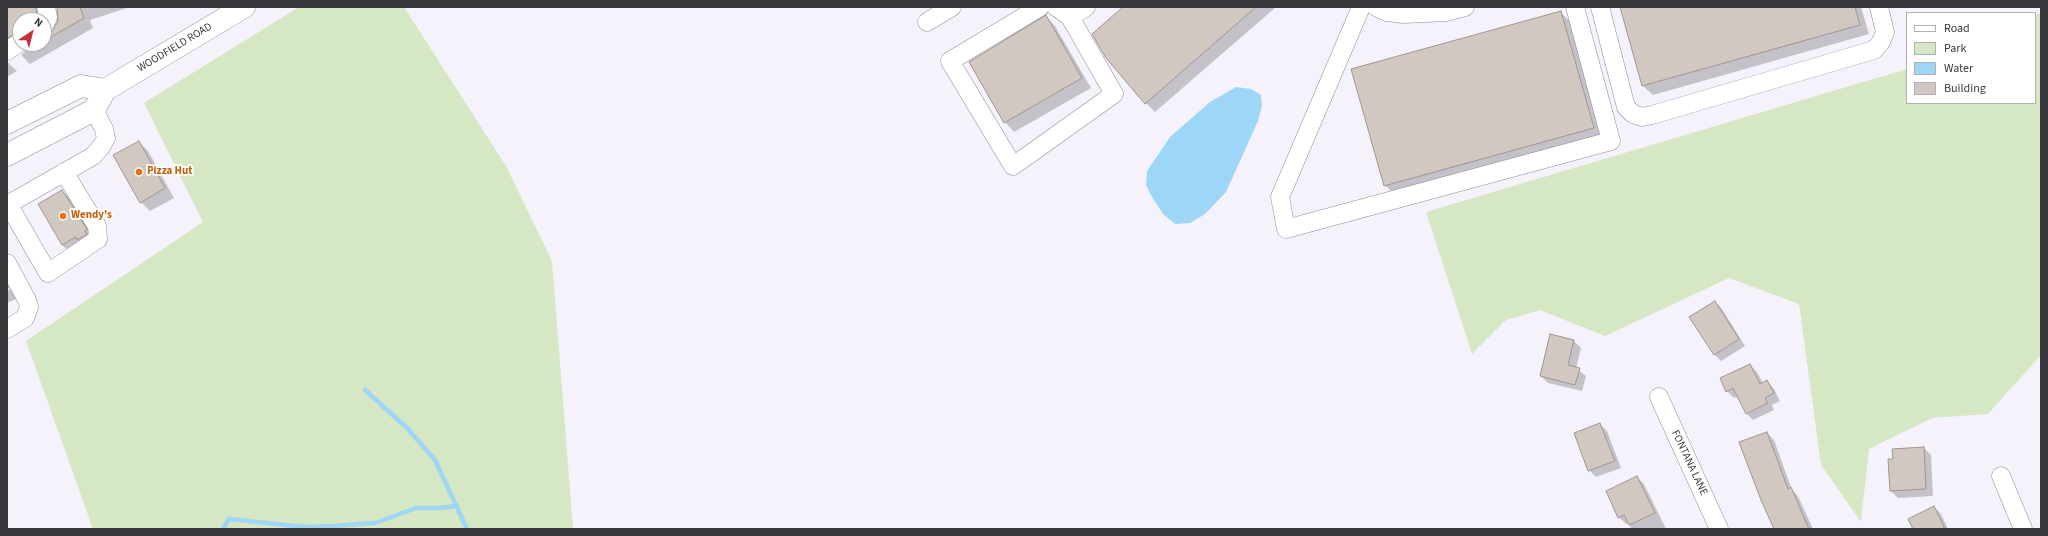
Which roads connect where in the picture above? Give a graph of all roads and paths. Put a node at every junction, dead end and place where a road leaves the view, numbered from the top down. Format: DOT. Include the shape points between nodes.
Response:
graph roads {
  1 [pos="244,7"];
  2 [pos="952,7"];
  3 [pos="1040,7"];
  4 [pos="1086,7"];
  5 [pos="1361,7"];
  6 [pos="1376,7"];
  7 [pos="1465,7"];
  8 [pos="1575,7"];
  9 [pos="1600,7"];
  10 [pos="1879,7"];
  11 [pos="1063,12"];
  12 [pos="927,22"];
  13 [pos="105,90"];
  14 [pos="94,110"];
  15 [pos="7,123"];
  16 [pos="7,155"];
  17 [pos="64,172"];
  18 [pos="8,205"];
  19 [pos="7,263"];
  20 [pos="7,330"];
  21 [pos="1659,397"];
  22 [pos="2001,476"];
  23 [pos="1719,529"];
  24 [pos="2023,529"];
  1 -- 13 [label="main road, WOODFIELD ROAD"];
  2 -- 12 [label="street"];
  3 -- 11 [label="street" via="950,61 1013,166 1114,94"];
  4 -- 11 [label="street"];
  5 -- 8 [label="street" via="1280,197 1286,229 1611,141"];
  6 -- 7 [label="street" via="1387,12 1404,14 1446,12"];
  9 -- 10 [label="street" via="1626,107 1633,114 1642,117 1874,50 1885,32"];
  13 -- 14 [label="main road"];
  13 -- 15 [label="main road" via="81,86"];
  14 -- 16 [label="main road"];
  14 -- 17 [label="street" via="106,138 93,156"];
  17 -- 18 [label="street"];
  17 -- 18 [label="street" via="97,226 98,239 48,273"];
  19 -- 20 [label="street" via="28,300 29,307 25,318"];
  21 -- 23 [label="street, FONTANA LANE"];
  22 -- 24 [label="street"];
}
